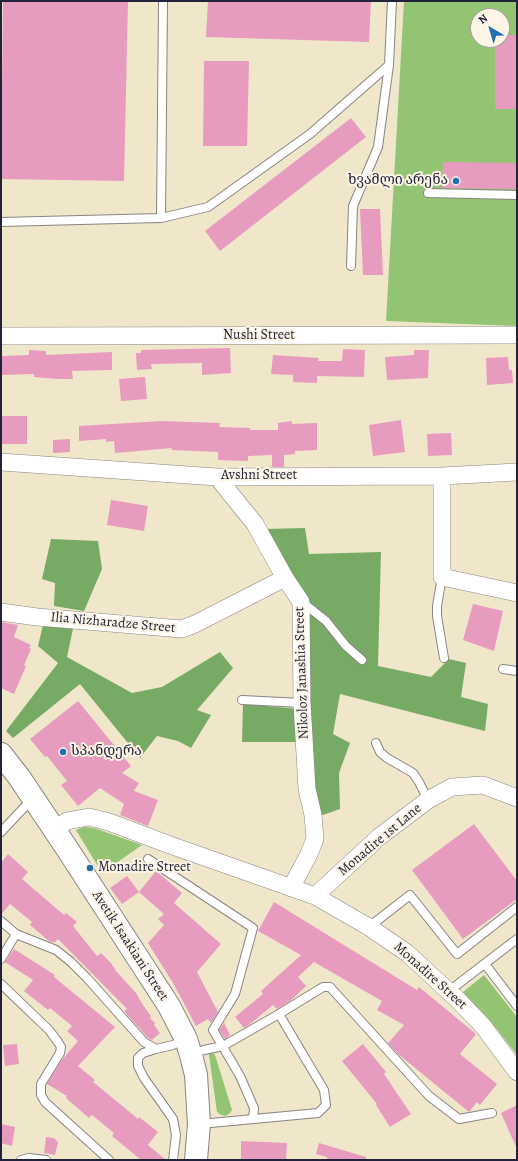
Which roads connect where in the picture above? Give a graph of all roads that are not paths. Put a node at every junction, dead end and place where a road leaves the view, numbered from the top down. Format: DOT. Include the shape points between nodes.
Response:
graph roads {
  1 [pos="163,1"];
  2 [pos="392,1"];
  3 [pos="388,65"];
  4 [pos="428,193"];
  5 [pos="517,195"];
  6 [pos="160,218"];
  7 [pos="1,222"];
  8 [pos="351,266"];
  9 [pos="517,335"];
  10 [pos="1,336"];
  11 [pos="1,462"];
  12 [pos="517,472"];
  13 [pos="442,476"];
  14 [pos="217,477"];
  15 [pos="442,577"];
  16 [pos="285,578"];
  17 [pos="517,593"];
  18 [pos="301,602"];
  19 [pos="1,612"];
  20 [pos="444,658"];
  21 [pos="362,660"];
  22 [pos="504,669"];
  23 [pos="517,671"];
  24 [pos="242,700"];
  25 [pos="302,703"];
  26 [pos="376,743"];
  27 [pos="1,754"];
  28 [pos="33,797"];
  29 [pos="517,798"];
  30 [pos="428,800"];
  31 [pos="54,829"];
  32 [pos="1,832"];
  33 [pos="148,859"];
  34 [pos="291,888"];
  35 [pos="316,896"];
  36 [pos="517,907"];
  37 [pos="1,921"];
  38 [pos="369,927"];
  39 [pos="16,934"];
  40 [pos="517,939"];
  41 [pos="1,959"];
  42 [pos="485,964"];
  43 [pos="1,984"];
  44 [pos="449,991"];
  45 [pos="517,1006"];
  46 [pos="279,1014"];
  47 [pos="223,1046"];
  48 [pos="189,1047"];
  49 [pos="156,1049"];
  50 [pos="517,1072"];
  51 [pos="492,1113"];
  52 [pos="254,1119"];
  53 [pos="199,1124"];
  54 [pos="21,1160"];
  55 [pos="46,1160"];
  56 [pos="109,1160"];
  57 [pos="173,1160"];
  58 [pos="196,1160"];
  1 -- 6 [label="lane"];
  2 -- 3 [label="lane"];
  3 -- 6 [label="lane" via="310,134 208,207"];
  3 -- 8 [label="lane" via="378,147 353,206"];
  4 -- 5 [label="lane"];
  6 -- 7 [label="lane"];
  9 -- 10 [label="street, Nushi Street"];
  11 -- 14 [label="street, Avshni Street"];
  12 -- 13 [label="street, Avshni Street"];
  13 -- 14 [label="street, Avshni Street"];
  13 -- 15 [label="street"];
  14 -- 16 [label="street, Nikoloz Janashia Street" via="254,524"];
  15 -- 17 [label="street"];
  15 -- 20 [label="lane" via="436,606"];
  16 -- 18 [label="street, Nikoloz Janashia Street"];
  16 -- 19 [label="street, Ilia Nizharadze Street" via="182,629"];
  18 -- 21 [label="lane" via="326,621 346,646"];
  18 -- 25 [label="street, Nikoloz Janashia Street"];
  22 -- 23 [label="lane"];
  24 -- 25 [label="lane"];
  25 -- 34 [label="street, Nikoloz Janashia Street" via="307,789 315,839 310,854"];
  26 -- 30 [label="lane" via="380,752 387,758 413,773"];
  27 -- 28 [label="main road, Avetik Isaakiani Street"];
  28 -- 31 [label="main road, Avetik Isaakiani Street"];
  28 -- 32 [label="lane"];
  29 -- 30 [label="street, Monadire 1st Lane" via="483,785 452,786"];
  30 -- 35 [label="street, Monadire 1st Lane" via="379,837"];
  31 -- 34 [label="street, Monadire Street" via="67,821 89,817 103,820"];
  31 -- 48 [label="main road, Avetik Isaakiani Street" via="168,1006"];
  33 -- 47 [label="lane" via="253,928 235,994 213,1030"];
  34 -- 35 [label="street, Monadire Street"];
  35 -- 38 [label="street, Monadire Street"];
  36 -- 38 [label="lane" via="457,954 410,895"];
  37 -- 39 [label="lane"];
  38 -- 44 [label="street, Monadire Street" via="407,953"];
  39 -- 41 [label="lane"];
  39 -- 49 [label="lane" via="56,950 87,978 144,1042"];
  40 -- 42 [label="lane"];
  42 -- 44 [label="lane"];
  42 -- 45 [label="lane"];
  43 -- 56 [label="lane" via="49,1030 61,1046 60,1053 41,1084 41,1095"];
  44 -- 50 [label="street, Monadire Street" via="483,1026"];
  46 -- 47 [label="lane"];
  46 -- 51 [label="lane" via="323,987 330,987 429,1096 459,1119"];
  46 -- 52 [label="lane" via="324,1090 326,1105 318,1113"];
  47 -- 48 [label="lane" via="204,1050"];
  47 -- 52 [label="lane" via="254,1108"];
  48 -- 49 [label="lane" via="173,1045"];
  48 -- 53 [label="main road, Avetik Isaakiani Street" via="196,1074"];
  49 -- 57 [label="lane" via="143,1053 138,1058 138,1066 173,1119 176,1135"];
  52 -- 53 [label="lane"];
  53 -- 58 [label="main road, Avetik Isaakiani Street"];
  54 -- 55 [label="lane"];
}
